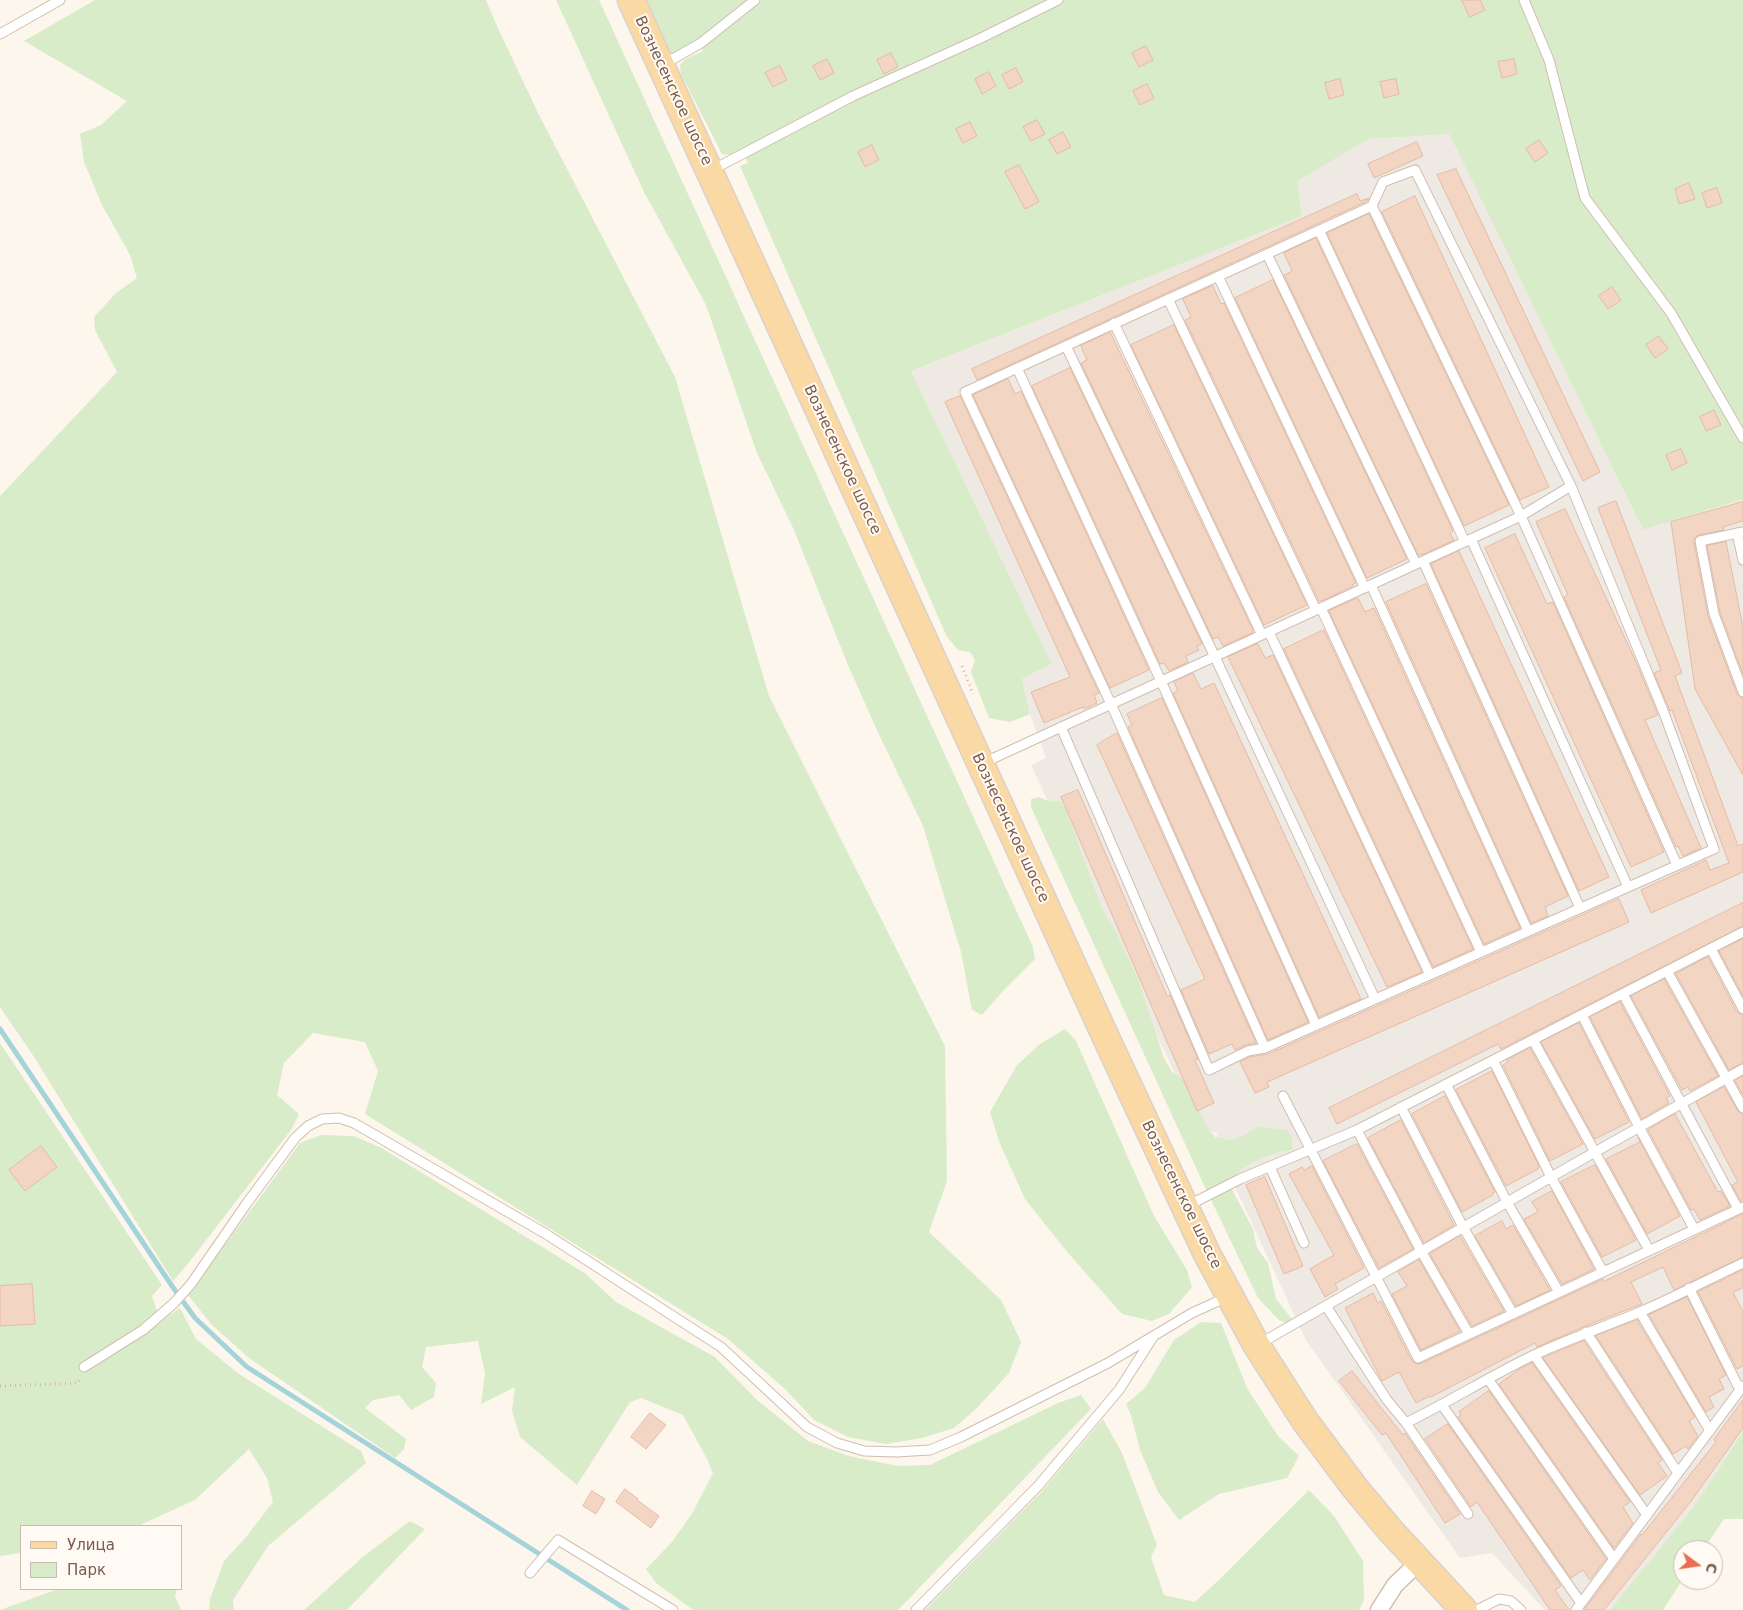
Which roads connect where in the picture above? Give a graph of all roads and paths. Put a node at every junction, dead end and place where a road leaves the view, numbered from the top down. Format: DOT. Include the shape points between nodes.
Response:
graph roads {
  1 [pos="60,0"];
  2 [pos="631,0"];
  3 [pos="755,0"];
  4 [pos="1058,0"];
  5 [pos="1524,0"];
  6 [pos="0,34"];
  7 [pos="661,66"];
  8 [pos="710,171"];
  9 [pos="1372,206"];
  10 [pos="1319,230"];
  11 [pos="1267,254"];
  12 [pos="1218,276"];
  13 [pos="1168,299"];
  14 [pos="1114,324"];
  15 [pos="1066,346"];
  16 [pos="1016,368"];
  17 [pos="1743,438"];
  18 [pos="1571,486"];
  19 [pos="1521,516"];
  20 [pos="1740,532"];
  21 [pos="1468,540"];
  22 [pos="1743,560"];
  23 [pos="1420,563"];
  24 [pos="1368,586"];
  25 [pos="1318,609"];
  26 [pos="1266,633"];
  27 [pos="1215,657"];
  28 [pos="1161,682"];
  29 [pos="1743,692"];
  30 [pos="1111,704"];
  31 [pos="1061,727"];
  32 [pos="981,764"];
  33 [pos="1676,865"];
  34 [pos="1628,887"];
  35 [pos="1580,908"];
  36 [pos="1528,931"];
  37 [pos="1743,932"];
  38 [pos="1711,949"];
  39 [pos="1481,952"];
  40 [pos="1667,971"];
  41 [pos="1430,975"];
  42 [pos="1623,994"];
  43 [pos="1375,999"];
  44 [pos="1743,1009"];
  45 [pos="1582,1015"];
  46 [pos="1316,1025"];
  47 [pos="1533,1040"];
  48 [pos="1266,1048"];
  49 [pos="1492,1060"];
  50 [pos="1743,1069"];
  51 [pos="1726,1078"];
  52 [pos="1446,1084"];
  53 [pos="1283,1096"];
  54 [pos="1681,1103"];
  55 [pos="1401,1107"];
  56 [pos="1743,1108"];
  57 [pos="1639,1127"];
  58 [pos="1357,1130"];
  59 [pos="1311,1150"];
  60 [pos="1595,1152"];
  61 [pos="1270,1167"];
  62 [pos="1551,1177"];
  63 [pos="1507,1202"];
  64 [pos="1185,1207"];
  65 [pos="1741,1208"];
  66 [pos="1463,1227"];
  67 [pos="1694,1229"];
  68 [pos="1304,1243"];
  69 [pos="1649,1250"];
  70 [pos="1421,1251"];
  71 [pos="1743,1263"];
  72 [pos="1603,1272"];
  73 [pos="1376,1277"];
  74 [pos="1689,1288"];
  75 [pos="1559,1292"];
  76 [pos="1230,1296"];
  77 [pos="1326,1306"];
  78 [pos="1640,1312"];
  79 [pos="1513,1314"];
  80 [pos="1586,1332"];
  81 [pos="1469,1334"];
  82 [pos="1155,1335"];
  83 [pos="1256,1346"];
  84 [pos="1534,1355"];
  85 [pos="84,1367"];
  86 [pos="1488,1379"];
  87 [pos="0,1386"];
  88 [pos="1742,1388"];
  89 [pos="1442,1405"];
  90 [pos="1406,1422"];
  91 [pos="1710,1431"];
  92 [pos="1678,1473"];
  93 [pos="1468,1514"];
  94 [pos="1646,1515"];
  95 [pos="1614,1559"];
  96 [pos="1419,1562"];
  97 [pos="530,1573"];
  98 [pos="1578,1607"];
  99 [pos="673,1610"];
  100 [pos="916,1610"];
  101 [pos="1379,1610"];
  102 [pos="1464,1610"];
  103 [pos="1477,1610"];
  104 [pos="1521,1610"];
  1 -- 6 [label="lane"];
  2 -- 7 [label="main road, Вознесенское шоссе"];
  3 -- 7 [label="lane" via="701,43"];
  4 -- 8 [label="lane" via="853,96"];
  5 -- 17 [label="lane" via="1548,60 1585,198 1671,313"];
  7 -- 8 [label="main road, Вознесенское шоссе"];
  8 -- 32 [label="main road, Вознесенское шоссе"];
  9 -- 10 [label="lane"];
  9 -- 18 [label="lane" via="1383,182 1415,170"];
  9 -- 19 [label="lane"];
  10 -- 11 [label="lane"];
  10 -- 21 [label="lane"];
  11 -- 12 [label="lane"];
  11 -- 23 [label="lane"];
  12 -- 13 [label="lane"];
  12 -- 24 [label="lane"];
  13 -- 14 [label="lane"];
  13 -- 25 [label="lane"];
  14 -- 15 [label="lane"];
  14 -- 26 [label="lane"];
  15 -- 16 [label="lane"];
  15 -- 27 [label="lane"];
  16 -- 28 [label="lane"];
  16 -- 30 [label="lane" via="965,392"];
  18 -- 19 [label="lane"];
  18 -- 33 [label="lane" via="1664,713 1714,849"];
  19 -- 21 [label="lane"];
  19 -- 33 [label="lane"];
  20 -- 22 [label="lane"];
  20 -- 29 [label="lane" via="1700,541 1714,614"];
  21 -- 23 [label="lane"];
  21 -- 34 [label="lane"];
  23 -- 24 [label="lane"];
  23 -- 35 [label="lane"];
  24 -- 25 [label="lane"];
  24 -- 36 [label="lane"];
  25 -- 26 [label="lane"];
  25 -- 39 [label="lane"];
  26 -- 27 [label="lane"];
  26 -- 41 [label="lane"];
  27 -- 28 [label="lane"];
  27 -- 43 [label="lane"];
  28 -- 30 [label="lane"];
  28 -- 46 [label="lane"];
  30 -- 31 [label="lane"];
  30 -- 48 [label="lane"];
  31 -- 32 [label="lane"];
  31 -- 48 [label="lane" via="1210,1070 1248,1051"];
  32 -- 64 [label="main road, Вознесенское шоссе"];
  33 -- 34 [label="lane"];
  34 -- 35 [label="lane"];
  35 -- 36 [label="lane"];
  36 -- 39 [label="lane"];
  37 -- 38 [label="lane"];
  38 -- 40 [label="lane"];
  38 -- 44 [label="lane"];
  39 -- 41 [label="lane"];
  40 -- 42 [label="lane"];
  40 -- 51 [label="lane"];
  41 -- 43 [label="lane"];
  42 -- 45 [label="lane"];
  42 -- 54 [label="lane"];
  43 -- 46 [label="lane"];
  45 -- 47 [label="lane"];
  45 -- 57 [label="lane"];
  46 -- 48 [label="lane"];
  47 -- 49 [label="lane"];
  47 -- 60 [label="lane"];
  49 -- 52 [label="lane"];
  49 -- 62 [label="lane"];
  50 -- 51 [label="lane"];
  51 -- 54 [label="lane"];
  51 -- 56 [label="lane"];
  52 -- 55 [label="lane"];
  52 -- 63 [label="lane"];
  53 -- 59 [label="lane"];
  54 -- 57 [label="lane"];
  54 -- 65 [label="lane"];
  55 -- 58 [label="lane"];
  55 -- 66 [label="lane"];
  57 -- 60 [label="lane"];
  57 -- 67 [label="lane"];
  58 -- 59 [label="lane"];
  58 -- 70 [label="lane"];
  59 -- 61 [label="lane"];
  59 -- 73 [label="lane"];
  60 -- 62 [label="lane"];
  60 -- 69 [label="lane"];
  61 -- 64 [label="lane"];
  61 -- 68 [label="lane"];
  62 -- 63 [label="lane"];
  62 -- 72 [label="lane"];
  63 -- 66 [label="lane"];
  63 -- 75 [label="lane"];
  64 -- 76 [label="main road, Вознесенское шоссе"];
  65 -- 67 [label="lane"];
  66 -- 70 [label="lane"];
  66 -- 79 [label="lane"];
  67 -- 69 [label="lane"];
  69 -- 72 [label="lane"];
  70 -- 73 [label="lane"];
  70 -- 81 [label="lane"];
  71 -- 74 [label="lane"];
  72 -- 75 [label="lane"];
  73 -- 77 [label="lane"];
  73 -- 81 [label="lane" via="1418,1358"];
  74 -- 78 [label="lane"];
  74 -- 88 [label="lane"];
  75 -- 79 [label="lane"];
  76 -- 82 [label="lane"];
  76 -- 83 [label="main road, Вознесенское шоссе"];
  77 -- 83 [label="lane"];
  77 -- 90 [label="lane" via="1387,1400"];
  78 -- 80 [label="lane"];
  78 -- 91 [label="lane"];
  79 -- 81 [label="lane"];
  80 -- 84 [label="lane"];
  80 -- 92 [label="lane"];
  82 -- 85 [label="lane" via="1108,1363 930,1450 864,1451 837,1443 807,1427 721,1347 546,1234 354,1123 339,1118 308,1126 295,1138 174,1303 143,1330"];
  82 -- 100 [label="lane" via="1119,1390 1038,1486"];
  83 -- 96 [label="main road, Вознесенское шоссе" via="1305,1421 1355,1488"];
  84 -- 86 [label="lane"];
  84 -- 94 [label="lane"];
  85 -- 87 [label="path" via="78,1383"];
  86 -- 89 [label="lane"];
  86 -- 95 [label="lane"];
  88 -- 91 [label="lane"];
  89 -- 90 [label="lane"];
  89 -- 98 [label="lane"];
  90 -- 93 [label="lane"];
  91 -- 92 [label="lane"];
  92 -- 94 [label="lane"];
  94 -- 95 [label="lane"];
  95 -- 98 [label="lane"];
  96 -- 101 [label="street" via="1395,1585"];
  96 -- 102 [label="main road, Вознесенское шоссе"];
  97 -- 99 [label="lane" via="558,1540"];
  103 -- 104 [label="lane" via="1499,1599 1512,1601"];
}
